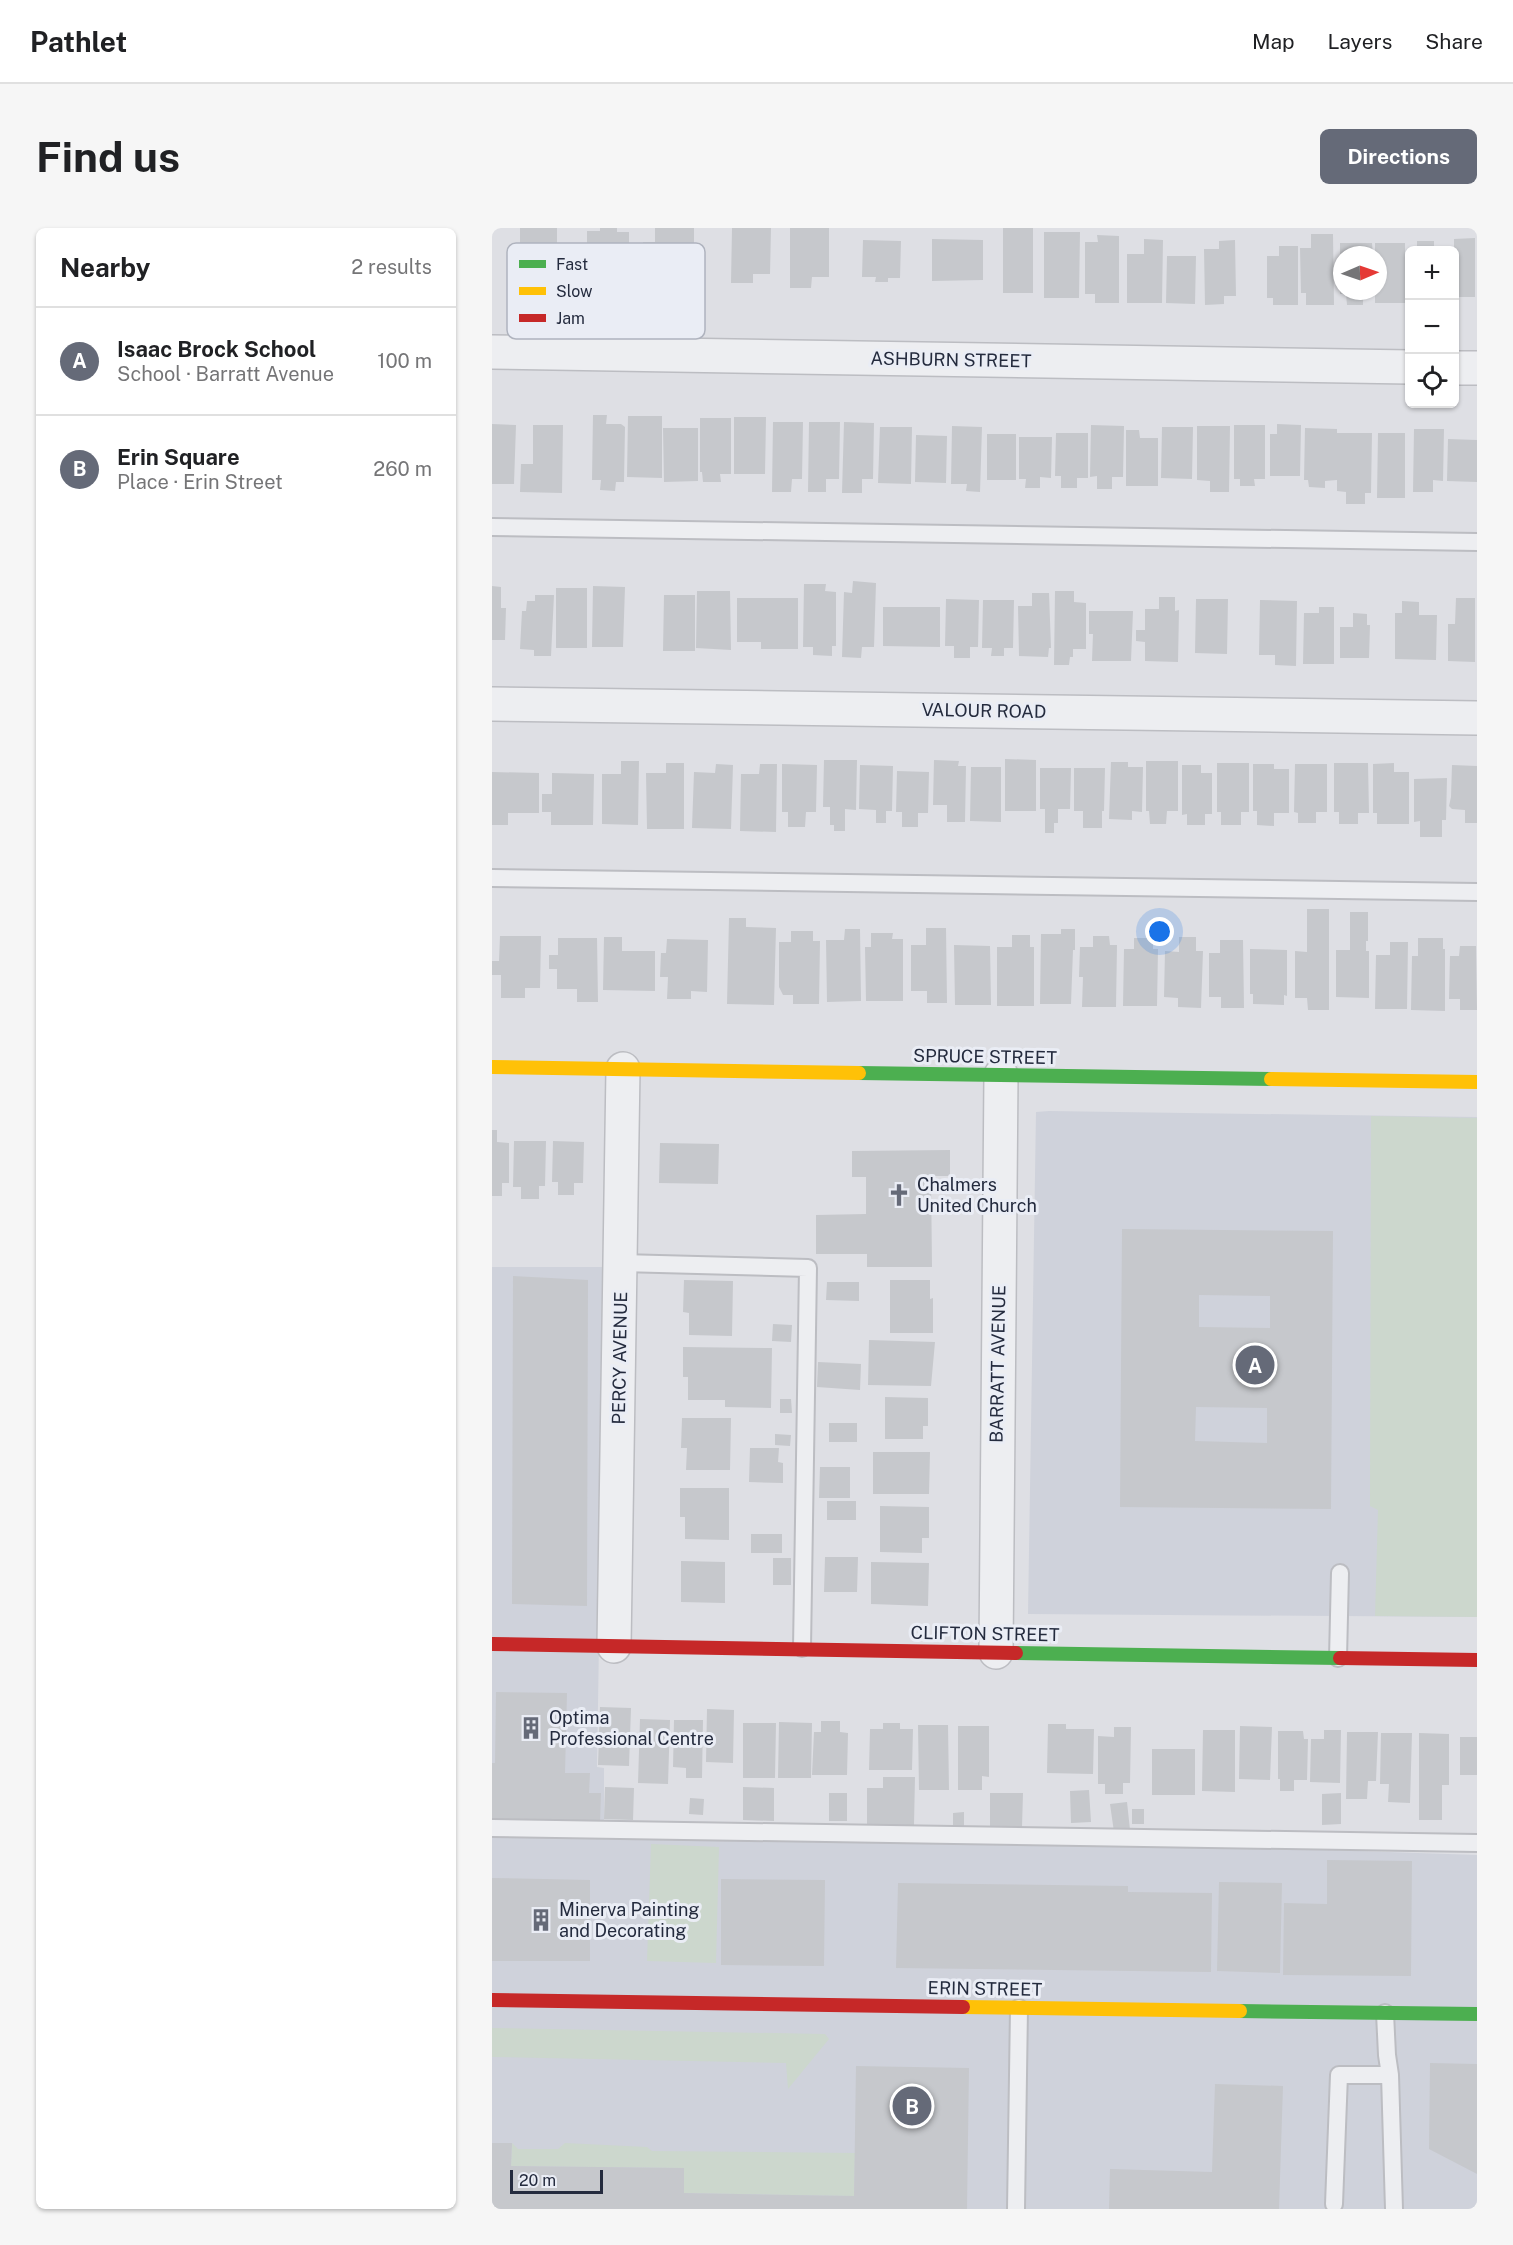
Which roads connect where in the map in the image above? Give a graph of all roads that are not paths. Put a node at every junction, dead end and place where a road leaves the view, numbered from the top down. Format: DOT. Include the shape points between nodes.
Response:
graph roads {
  1 [pos="492,352"];
  2 [pos="1405,367"];
  3 [pos="1459,368"];
  4 [pos="1477,368"];
  5 [pos="492,527"];
  6 [pos="1477,542"];
  7 [pos="492,704"];
  8 [pos="1477,718"];
  9 [pos="492,878"];
  10 [pos="1477,892"];
  11 [pos="492,1067"];
  12 [pos="623,1069"];
  13 [pos="1001,1075"];
  14 [pos="1477,1082"];
  15 [pos="621,1263"];
  16 [pos="1340,1573"];
  17 [pos="492,1644"];
  18 [pos="614,1646"];
  19 [pos="802,1648"];
  20 [pos="996,1652"];
  21 [pos="1338,1658"];
  22 [pos="1477,1660"];
  23 [pos="492,1828"];
  24 [pos="1477,1843"];
  25 [pos="492,2000"];
  26 [pos="1019,2008"];
  27 [pos="1385,2013"];
  28 [pos="1477,2014"];
  29 [pos="1390,2075"];
  30 [pos="1334,2204"];
  31 [pos="1016,2209"];
  32 [pos="1394,2209"];
  1 -- 2 [label="street, ASHBURN STREET"];
  3 -- 4 [label="street"];
  5 -- 6 [label="lane"];
  7 -- 8 [label="street, VALOUR ROAD"];
  9 -- 10 [label="lane"];
  11 -- 12 [label="street, SPRUCE STREET"];
  12 -- 13 [label="street, SPRUCE STREET"];
  12 -- 15 [label="street, PERCY AVENUE"];
  13 -- 14 [label="street, SPRUCE STREET"];
  13 -- 20 [label="street, BARRATT AVENUE"];
  15 -- 18 [label="street, PERCY AVENUE"];
  15 -- 19 [label="lane" via="808,1268"];
  16 -- 21 [label="lane"];
  17 -- 18 [label="street, CLIFTON STREET"];
  18 -- 19 [label="street, CLIFTON STREET"];
  19 -- 20 [label="street, CLIFTON STREET"];
  20 -- 21 [label="street, CLIFTON STREET"];
  21 -- 22 [label="street, CLIFTON STREET"];
  23 -- 24 [label="lane"];
  25 -- 26 [label="street, ERIN STREET"];
  26 -- 27 [label="street, ERIN STREET"];
  26 -- 31 [label="lane"];
  27 -- 28 [label="street, ERIN STREET"];
  27 -- 29 [label="lane"];
  29 -- 30 [label="lane" via="1339,2075"];
  29 -- 32 [label="lane"];
}
